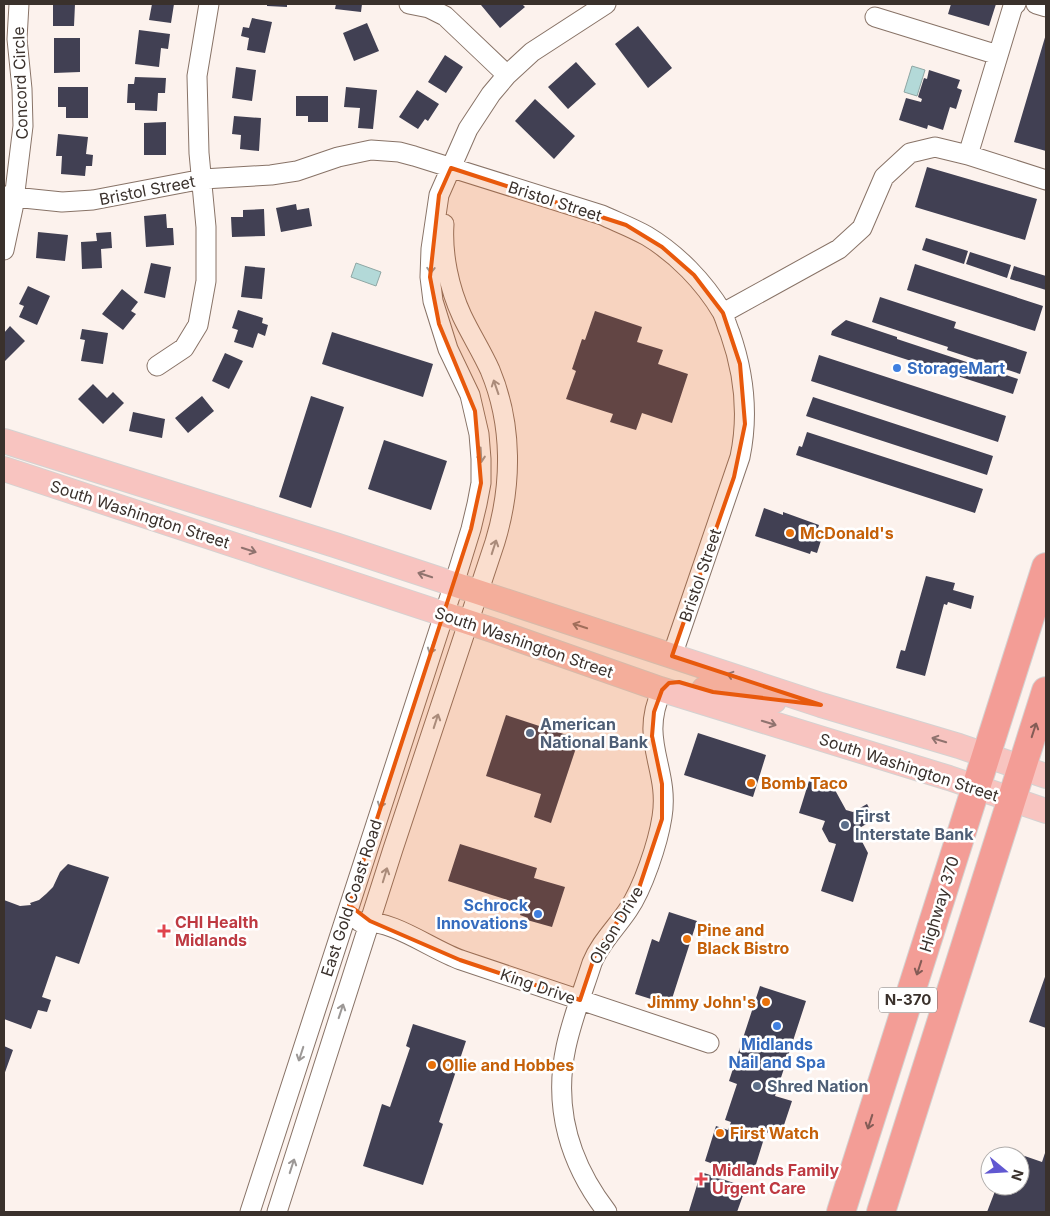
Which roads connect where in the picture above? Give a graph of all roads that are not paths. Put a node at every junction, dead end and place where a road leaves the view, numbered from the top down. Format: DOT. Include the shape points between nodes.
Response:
graph roads {
  1 [pos="19,4"];
  2 [pos="209,4"];
  3 [pos="409,4"];
  4 [pos="606,4"];
  5 [pos="1016,4"];
  6 [pos="1036,4"];
  7 [pos="1046,7"];
  8 [pos="875,17"];
  9 [pos="998,55"];
  10 [pos="507,75"];
  11 [pos="968,155"];
  12 [pos="451,168"];
  13 [pos="203,179"];
  14 [pos="1046,180"];
  15 [pos="9,196"];
  16 [pos="4,250"];
  17 [pos="722,313"];
  18 [pos="157,366"];
  19 [pos="4,440"];
  20 [pos="4,469"];
  21 [pos="1046,567"];
  22 [pos="454,584"];
  23 [pos="478,593"];
  24 [pos="443,614"];
  25 [pos="1046,614"];
  26 [pos="469,622"];
  27 [pos="536,645"];
  28 [pos="672,656"];
  29 [pos="662,690"];
  30 [pos="1046,691"];
  31 [pos="821,705"];
  32 [pos="1015,765"];
  33 [pos="994,794"];
  34 [pos="1046,811"];
  35 [pos="349,905"];
  36 [pos="370,921"];
  37 [pos="343,924"];
  38 [pos="580,1000"];
  39 [pos="710,1044"];
  40 [pos="250,1212"];
  41 [pos="277,1212"];
  42 [pos="607,1212"];
  43 [pos="841,1212"];
  44 [pos="881,1212"];
  1 -- 15 [label="street, Concord Circle" via="23,126"];
  2 -- 13 [label="street" via="197,76"];
  3 -- 10 [label="street" via="446,16"];
  4 -- 10 [label="street" via="532,52"];
  5 -- 9 [label="street"];
  6 -- 7 [label="street"];
  8 -- 9 [label="street"];
  9 -- 11 [label="street"];
  10 -- 12 [label="street" via="468,129"];
  11 -- 14 [label="street"];
  11 -- 17 [label="street" via="935,147 910,153 884,177 862,228 839,249"];
  12 -- 13 [label="street, Bristol Street" via="400,152 371,150 297,171"];
  12 -- 17 [label="street, Bristol Street" via="626,225 677,258"];
  12 -- 22 [label="street, East Gold Coast Road, one-way" via="439,195 430,277 439,324 470,395 481,459 477,504"];
  23 -- 12 [label="street, East Gold Coast Road, one-way" via="501,522 508,484 508,459 500,398 462,316 447,265 443,238 444,206"];
  13 -- 15 [label="street, Bristol Street" via="93,200 62,202"];
  13 -- 18 [label="street" via="206,281 198,325 184,348"];
  15 -- 16 [label="street, Concord Circle" via="9,232"];
  17 -- 28 [label="street, Bristol Street" via="740,364 745,394 744,439 734,478"];
  22 -- 19 [label="main road, South Washington Street, one-way"];
  20 -- 24 [label="main road, South Washington Street, one-way"];
  21 -- 32 [label="highway, Highway 370 / N-370"];
  22 -- 23 [label="main road, South Washington Street"];
  22 -- 24 [label="street, East Gold Coast Road"];
  23 -- 26 [label="street, East Gold Coast Road"];
  28 -- 23 [label="main road, South Washington Street, one-way"];
  24 -- 26 [label="main road, South Washington Street"];
  24 -- 35 [label="street, East Gold Coast Road, one-way"];
  25 -- 32 [label="highway" via="1008,738"];
  26 -- 27 [label="main road, South Washington Street"];
  36 -- 26 [label="street, East Gold Coast Road, one-way"];
  27 -- 28 [label="main road" via="552,642 647,670 659,669"];
  27 -- 29 [label="main road, South Washington Street"];
  31 -- 28 [label="main road, South Washington Street, one-way"];
  29 -- 31 [label="main road" via="669,683 679,682 713,692"];
  29 -- 33 [label="main road, South Washington Street, one-way"];
  29 -- 38 [label="street, Olson Drive" via="654,712 652,736 664,796 662,819 637,894 596,952"];
  32 -- 30 [label="highway, Highway 370 / N-370, one-way"];
  32 -- 31 [label="main road, South Washington Street, one-way"];
  32 -- 33 [label="highway, Highway 370 / N-370"];
  32 -- 33 [label="highway, Highway 370 / N-370"];
  33 -- 34 [label="main road, South Washington Street"];
  33 -- 43 [label="highway, Highway 370 / N-370, one-way"];
  33 -- 44 [label="highway, Highway 370 / N-370" via="914,1109"];
  35 -- 36 [label="street, King Drive"];
  35 -- 37 [label="street, East Gold Coast Road"];
  36 -- 37 [label="street, King Drive"];
  36 -- 38 [label="street, King Drive" via="460,960"];
  41 -- 36 [label="street, East Gold Coast Road, one-way"];
  37 -- 40 [label="street, East Gold Coast Road, one-way"];
  38 -- 39 [label="street, King Drive"];
  38 -- 42 [label="street, Olson Drive" via="562,1070 564,1118 586,1183"];
}
